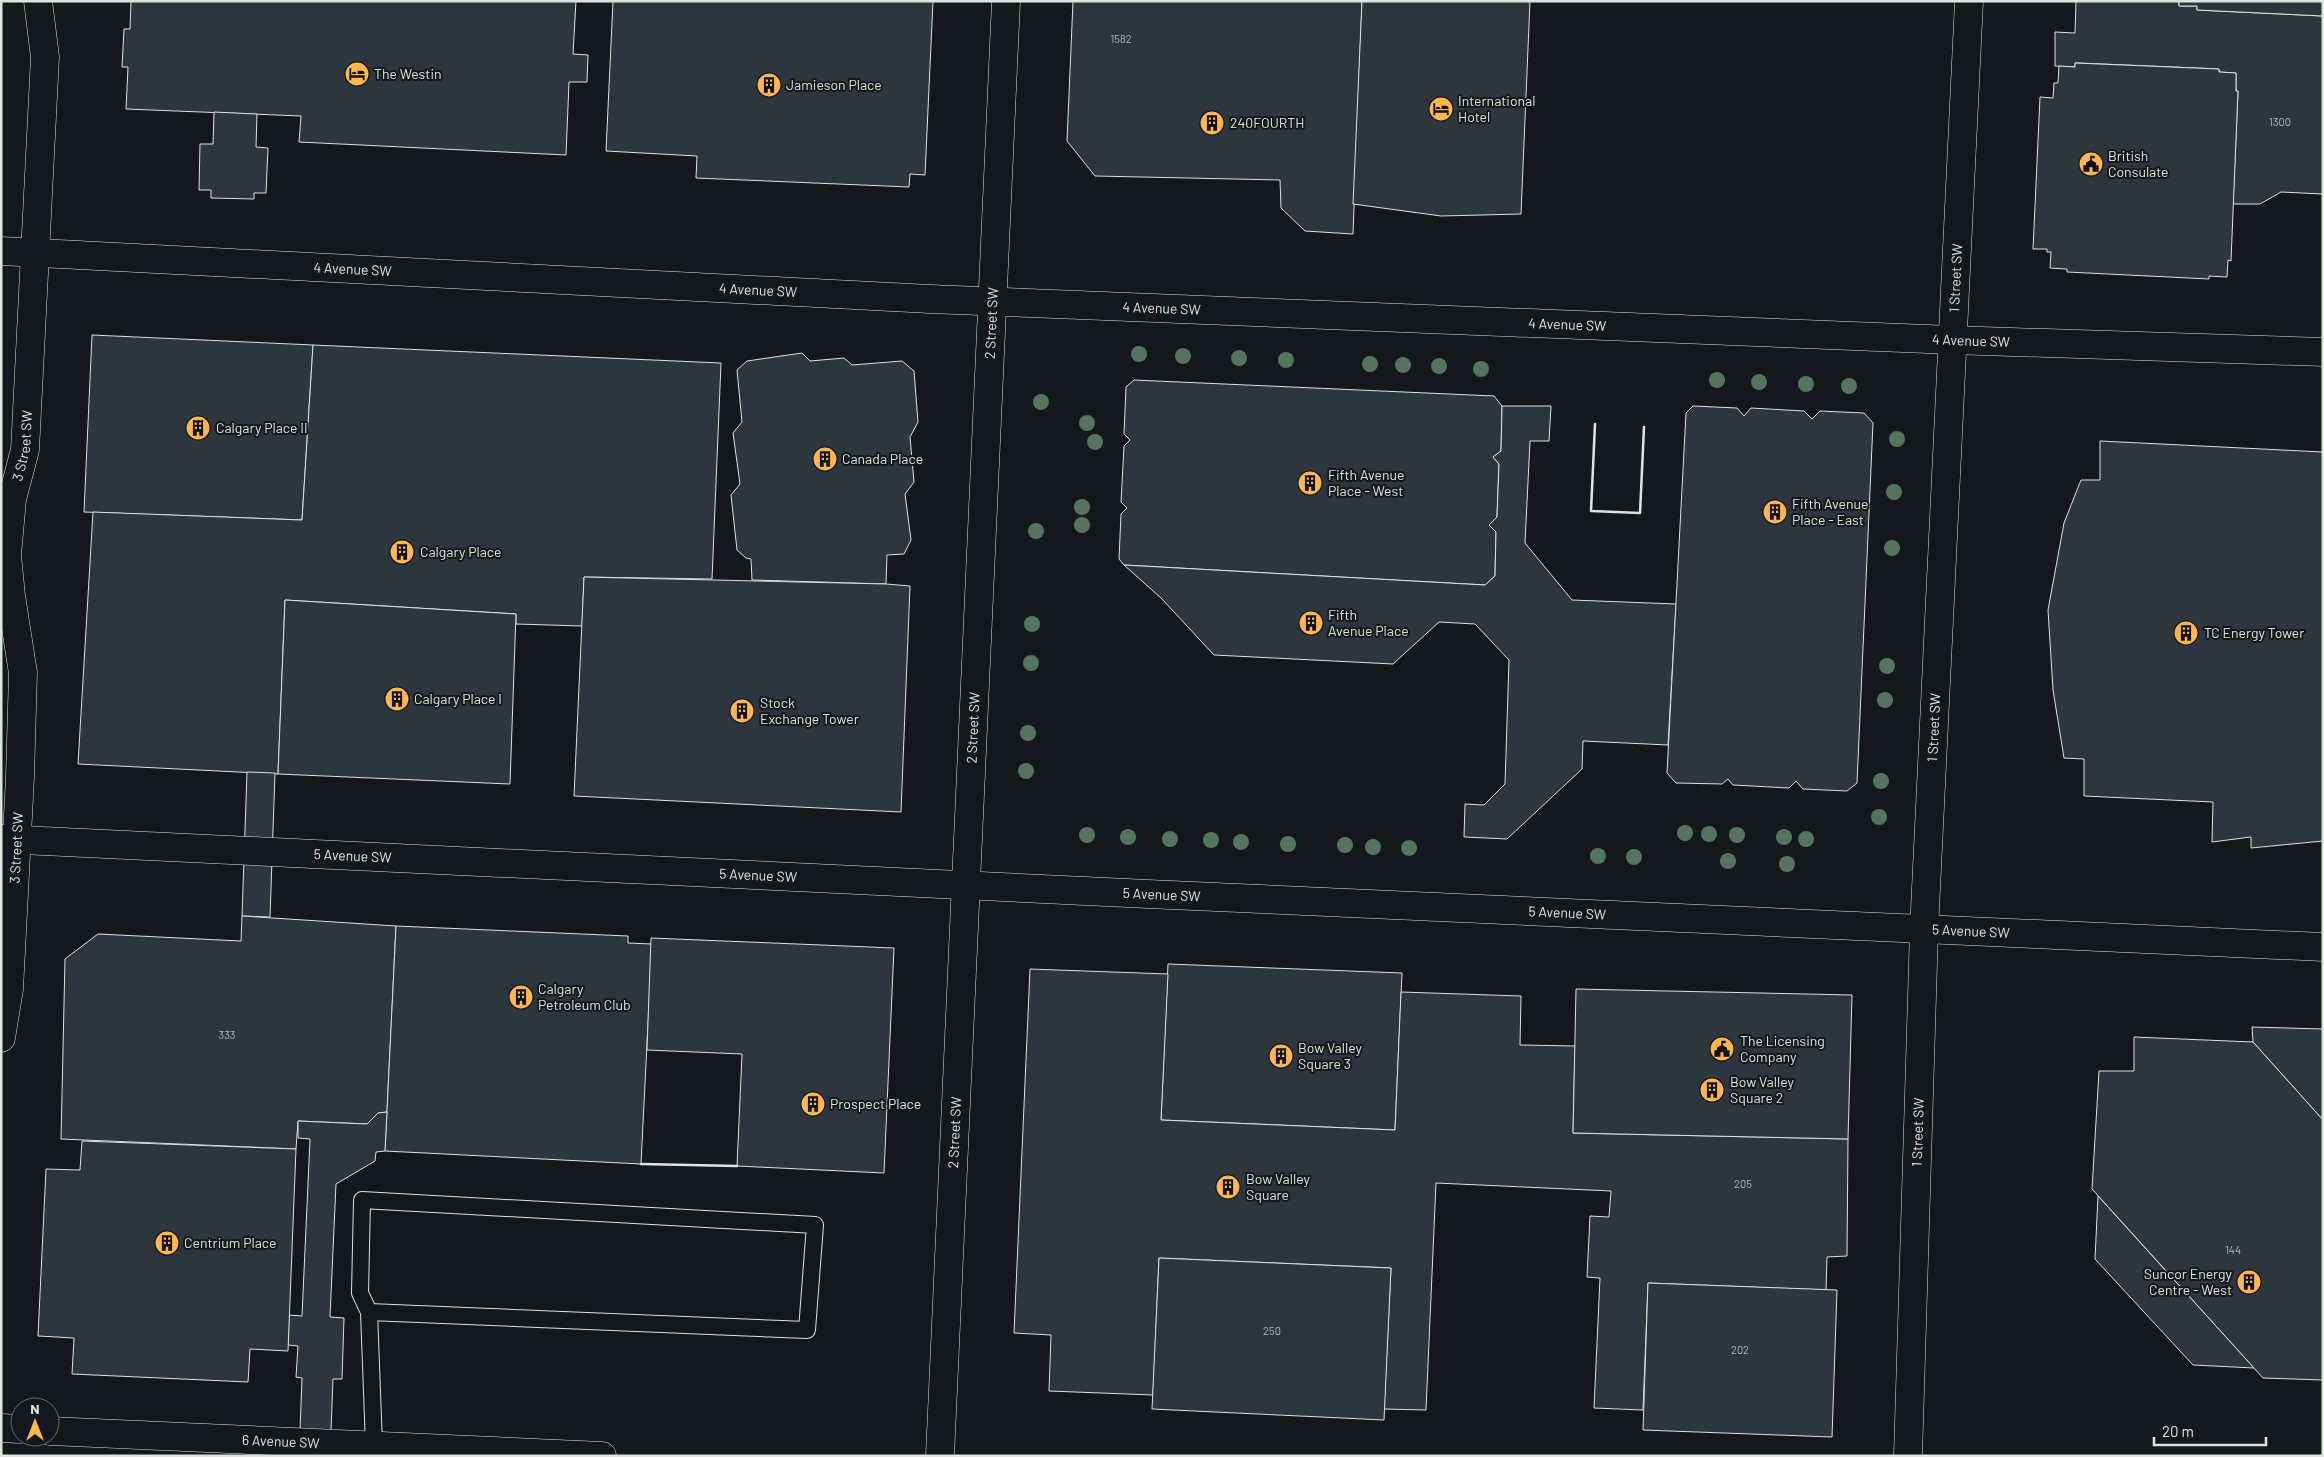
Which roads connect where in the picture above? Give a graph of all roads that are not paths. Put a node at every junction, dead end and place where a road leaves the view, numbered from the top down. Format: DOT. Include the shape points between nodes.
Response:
graph roads {
  1 [pos="38,1"];
  2 [pos="1006,1"];
  3 [pos="1969,1"];
  4 [pos="1,251"];
  5 [pos="35,253"];
  6 [pos="991,301"];
  7 [pos="1952,340"];
  8 [pos="2323,352"];
  9 [pos="4,554"];
  10 [pos="9,840"];
  11 [pos="965,885"];
  12 [pos="1924,930"];
  13 [pos="2323,947"];
  14 [pos="1,1038"];
  15 [pos="369,1312"];
  16 [pos="60,1432"];
  17 [pos="374,1445"];
  18 [pos="262,1448"];
  19 [pos="602,1456"];
  20 [pos="940,1456"];
  21 [pos="1908,1456"];
  1 -- 5 [label="main road, 3 Street SW" via="45,57"];
  2 -- 6 [label="main road, 2 Street SW"];
  3 -- 7 [label="main road, 1 Street SW"];
  4 -- 5 [label="main road, 4 Avenue SW"];
  5 -- 6 [label="main road, 4 Avenue SW"];
  5 -- 9 [label="main road, 3 Street SW" via="25,450 12,499"];
  6 -- 7 [label="main road, 4 Avenue SW"];
  6 -- 11 [label="main road, 2 Street SW"];
  7 -- 8 [label="main road, 4 Avenue SW"];
  7 -- 12 [label="main road, 1 Street SW"];
  9 -- 10 [label="main road, 3 Street SW" via="23,673"];
  10 -- 11 [label="main road, 5 Avenue SW"];
  10 -- 14 [label="main road, 3 Street SW" via="8,989"];
  11 -- 12 [label="main road, 5 Avenue SW"];
  11 -- 20 [label="main road, 2 Street SW"];
  12 -- 13 [label="main road, 5 Avenue SW"];
  12 -- 21 [label="main road, 1 Street SW"];
  15 -- 15 [label="lane" via="360,1293 362,1200 815,1225 807,1330"];
  15 -- 17 [label="lane"];
  16 -- 18 [label="main road, 6 Avenue SW"];
  17 -- 18 [label="main road, 6 Avenue SW"];
  17 -- 19 [label="main road, 6 Avenue SW"];
}
